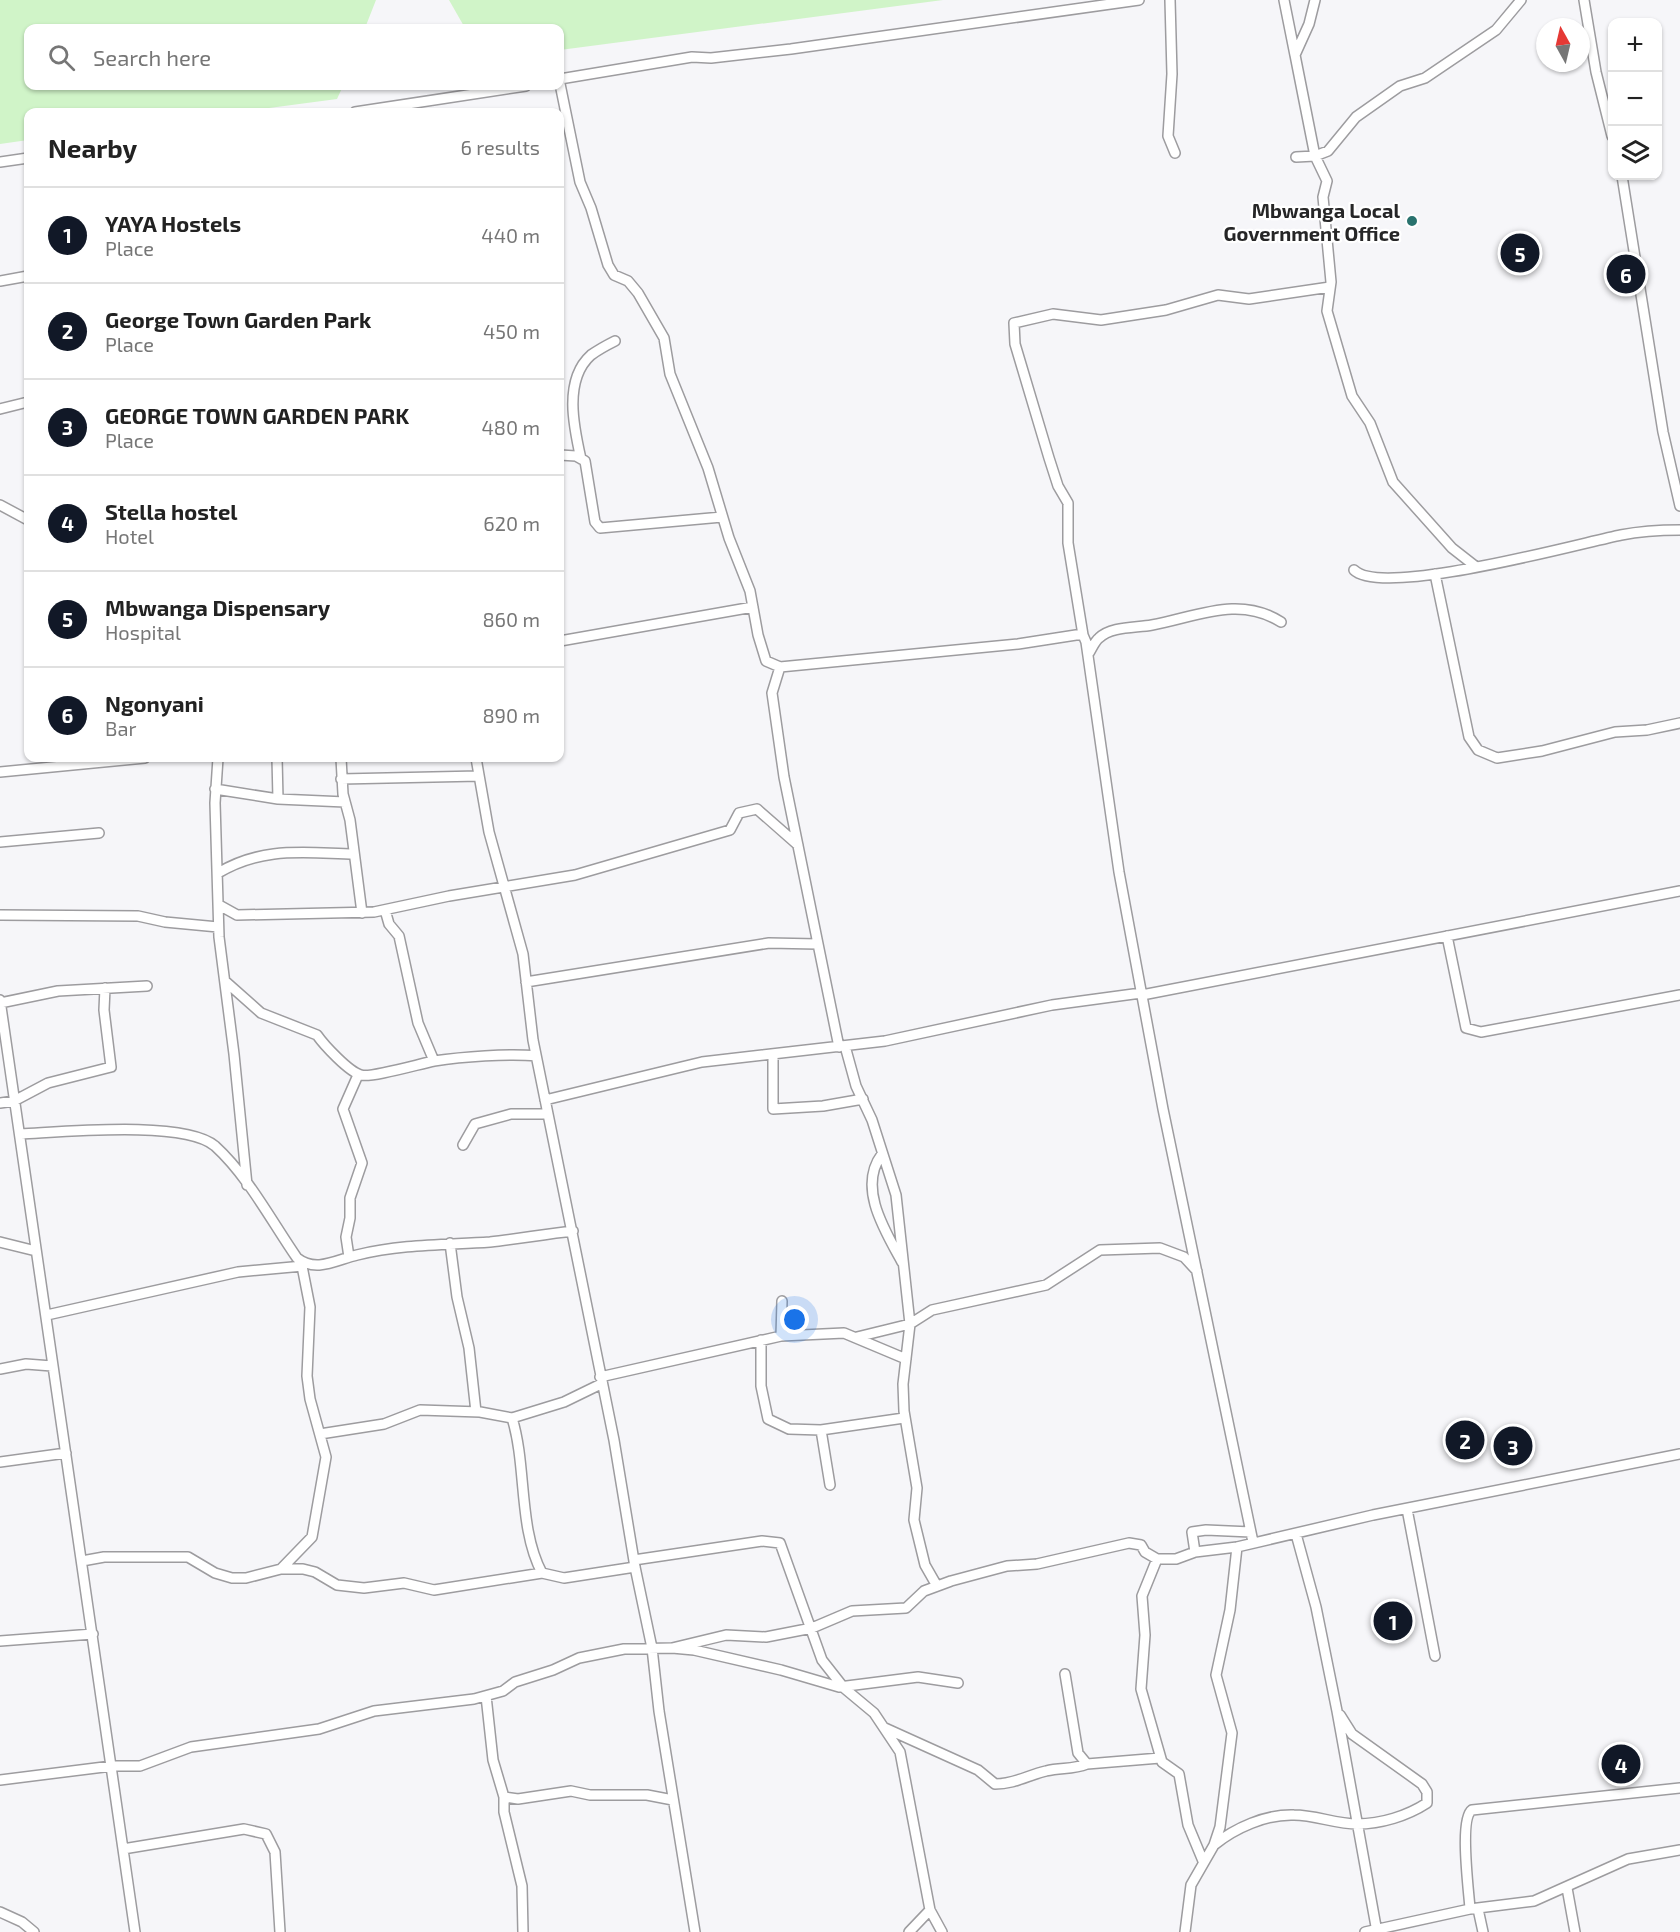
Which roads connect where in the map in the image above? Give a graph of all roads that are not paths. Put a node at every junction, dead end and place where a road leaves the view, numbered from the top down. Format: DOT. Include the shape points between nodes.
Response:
graph roads {
  1 [pos="1139,0"];
  2 [pos="1170,0"];
  3 [pos="1284,0"];
  4 [pos="1315,0"];
  5 [pos="1521,0"];
  6 [pos="1584,0"];
  7 [pos="1295,55"];
  8 [pos="564,78"];
  9 [pos="500,90"];
  10 [pos="561,90"];
  11 [pos="381,108"];
  12 [pos="1610,126"];
  13 [pos="1175,153"];
  14 [pos="1315,156"];
  15 [pos="1296,157"];
  16 [pos="24,159"];
  17 [pos="0,162"];
  18 [pos="1623,180"];
  19 [pos="24,277"];
  20 [pos="0,281"];
  21 [pos="1330,287"];
  22 [pos="615,341"];
  23 [pos="24,403"];
  24 [pos="0,409"];
  25 [pos="564,455"];
  26 [pos="581,459"];
  27 [pos="0,505"];
  28 [pos="1680,506"];
  29 [pos="722,517"];
  30 [pos="24,518"];
  31 [pos="1680,530"];
  32 [pos="1475,566"];
  33 [pos="1354,570"];
  34 [pos="1436,574"];
  35 [pos="753,607"];
  36 [pos="1281,622"];
  37 [pos="1083,635"];
  38 [pos="564,640"];
  39 [pos="1089,653"];
  40 [pos="780,667"];
  41 [pos="1680,723"];
  42 [pos="104,762"];
  43 [pos="218,762"];
  44 [pos="277,762"];
  45 [pos="341,762"];
  46 [pos="477,762"];
  47 [pos="0,772"];
  48 [pos="479,776"];
  49 [pos="341,779"];
  50 [pos="215,789"];
  51 [pos="278,799"];
  52 [pos="345,802"];
  53 [pos="99,833"];
  54 [pos="0,842"];
  55 [pos="798,844"];
  56 [pos="354,854"];
  57 [pos="218,873"];
  58 [pos="503,888"];
  59 [pos="1680,891"];
  60 [pos="219,905"];
  61 [pos="385,909"];
  62 [pos="362,914"];
  63 [pos="0,915"];
  64 [pos="218,927"];
  65 [pos="1447,936"];
  66 [pos="818,944"];
  67 [pos="225,981"];
  68 [pos="526,982"];
  69 [pos="147,986"];
  70 [pos="105,988"];
  71 [pos="1142,994"];
  72 [pos="1680,994"];
  73 [pos="0,1002"];
  74 [pos="842,1046"];
  75 [pos="774,1055"];
  76 [pos="536,1056"];
  77 [pos="434,1061"];
  78 [pos="358,1075"];
  79 [pos="863,1099"];
  80 [pos="545,1100"];
  81 [pos="5,1101"];
  82 [pos="548,1114"];
  83 [pos="21,1134"];
  84 [pos="463,1144"];
  85 [pos="882,1154"];
  86 [pos="890,1170"];
  87 [pos="871,1175"];
  88 [pos="247,1185"];
  89 [pos="573,1231"];
  90 [pos="0,1242"];
  91 [pos="450,1243"];
  92 [pos="36,1251"];
  93 [pos="349,1257"];
  94 [pos="302,1264"];
  95 [pos="903,1264"];
  96 [pos="1197,1270"];
  97 [pos="782,1301"];
  98 [pos="47,1315"];
  99 [pos="910,1324"];
  100 [pos="781,1336"];
  101 [pos="857,1337"];
  102 [pos="760,1340"];
  103 [pos="906,1359"];
  104 [pos="52,1366"];
  105 [pos="0,1369"];
  106 [pos="601,1381"];
  107 [pos="476,1412"];
  108 [pos="512,1418"];
  109 [pos="904,1418"];
  110 [pos="821,1430"];
  111 [pos="320,1434"];
  112 [pos="66,1453"];
  113 [pos="1680,1454"];
  114 [pos="0,1462"];
  115 [pos="830,1485"];
  116 [pos="1407,1509"];
  117 [pos="1251,1532"];
  118 [pos="1296,1534"];
  119 [pos="1253,1542"];
  120 [pos="1237,1547"];
  121 [pos="1195,1552"];
  122 [pos="1157,1559"];
  123 [pos="82,1561"];
  124 [pos="635,1564"];
  125 [pos="281,1569"];
  126 [pos="542,1573"];
  127 [pos="937,1586"];
  128 [pos="812,1628"];
  129 [pos="93,1634"];
  130 [pos="0,1641"];
  131 [pos="652,1648"];
  132 [pos="672,1648"];
  133 [pos="1435,1656"];
  134 [pos="1065,1674"];
  135 [pos="958,1683"];
  136 [pos="844,1688"];
  137 [pos="486,1696"];
  138 [pos="1337,1711"];
  139 [pos="883,1726"];
  140 [pos="1160,1758"];
  141 [pos="1087,1764"];
  142 [pos="112,1766"];
  143 [pos="0,1780"];
  144 [pos="1680,1788"];
  145 [pos="504,1797"];
  146 [pos="673,1800"];
  147 [pos="1358,1824"];
  148 [pos="1214,1845"];
  149 [pos="123,1849"];
  150 [pos="1680,1850"];
  151 [pos="1203,1861"];
  152 [pos="1567,1888"];
  153 [pos="1474,1909"];
  154 [pos="930,1910"];
  155 [pos="0,1912"];
  156 [pos="1377,1930"];
  157 [pos="34,1932"];
  158 [pos="135,1932"];
  159 [pos="280,1932"];
  160 [pos="523,1932"];
  161 [pos="695,1932"];
  162 [pos="909,1932"];
  163 [pos="942,1932"];
  164 [pos="1185,1932"];
  165 [pos="1365,1932"];
  166 [pos="1483,1932"];
  167 [pos="1575,1932"];
  1 -- 8 [label="street" via="791,49 692,57"];
  2 -- 13 [label="street" via="1172,74 1167,136"];
  3 -- 7 [label="street"];
  4 -- 7 [label="street"];
  5 -- 14 [label="street" via="1496,30 1425,78 1400,86 1356,117 1328,151"];
  6 -- 12 [label="street"];
  7 -- 14 [label="street"];
  9 -- 11 [label="street"];
  10 -- 29 [label="street" via="580,182 608,265 638,293 664,338 670,374 708,468"];
  14 -- 15 [label="street"];
  14 -- 21 [label="street" via="1327,182 1323,197"];
  16 -- 17 [label="street"];
  18 -- 28 [label="street" via="1663,432"];
  19 -- 20 [label="street"];
  21 -- 32 [label="street" via="1327,311 1352,396 1370,423 1393,482 1452,548"];
  21 -- 37 [label="street" via="1249,299 1218,295 1166,310 1101,320 1053,314 1014,323 1015,344 1049,458 1068,504 1068,543"];
  22 -- 26 [label="street" via="590,356 574,390"];
  23 -- 24 [label="street"];
  25 -- 26 [label="street"];
  26 -- 29 [label="street" via="588,470 595,522 600,528"];
  27 -- 30 [label="street"];
  29 -- 35 [label="street"];
  31 -- 32 [label="street" via="1622,534"];
  32 -- 34 [label="street"];
  33 -- 34 [label="street" via="1371,578"];
  34 -- 41 [label="street" via="1469,737 1478,750 1497,758 1542,752 1615,732"];
  35 -- 38 [label="street"];
  35 -- 40 [label="street" via="764,656"];
  36 -- 39 [label="street" via="1266,612 1213,609 1154,625 1118,629 1100,637"];
  37 -- 39 [label="street"];
  37 -- 40 [label="street"];
  39 -- 71 [label="street" via="1119,872"];
  40 -- 55 [label="street" via="772,693"];
  42 -- 47 [label="street"];
  43 -- 50 [label="street"];
  44 -- 51 [label="street"];
  45 -- 49 [label="street"];
  46 -- 48 [label="street"];
  48 -- 49 [label="street"];
  48 -- 58 [label="street"];
  49 -- 52 [label="street"];
  50 -- 51 [label="street"];
  50 -- 57 [label="street"];
  51 -- 52 [label="street"];
  52 -- 56 [label="street"];
  53 -- 54 [label="street"];
  55 -- 58 [label="street" via="757,809 740,813 730,830 575,874"];
  55 -- 66 [label="street"];
  56 -- 57 [label="street" via="284,852 238,861"];
  56 -- 62 [label="street"];
  57 -- 60 [label="street"];
  58 -- 61 [label="street"];
  58 -- 68 [label="street" via="523,954"];
  59 -- 65 [label="street"];
  60 -- 62 [label="street" via="237,915"];
  60 -- 64 [label="street"];
  61 -- 62 [label="street"];
  61 -- 77 [label="street" via="389,924 399,936 418,1023"];
  63 -- 64 [label="street" via="138,916"];
  64 -- 67 [label="street"];
  65 -- 71 [label="street"];
  65 -- 72 [label="street" via="1466,1028 1481,1032"];
  66 -- 68 [label="street" via="769,943"];
  66 -- 74 [label="street"];
  67 -- 78 [label="street" via="261,1013 317,1035"];
  67 -- 88 [label="street"];
  68 -- 76 [label="street"];
  69 -- 70 [label="street"];
  70 -- 73 [label="street" via="58,991"];
  70 -- 81 [label="street" via="111,1067 48,1083"];
  71 -- 74 [label="street" via="1052,1005"];
  71 -- 96 [label="street"];
  73 -- 81 [label="street"];
  74 -- 75 [label="street"];
  74 -- 79 [label="street"];
  75 -- 79 [label="street" via="773,1108"];
  75 -- 80 [label="street" via="702,1062"];
  76 -- 77 [label="street" via="515,1054"];
  76 -- 80 [label="street"];
  77 -- 78 [label="street" via="369,1077"];
  78 -- 93 [label="street" via="343,1109 362,1163 350,1198 346,1237"];
  79 -- 85 [label="street"];
  80 -- 82 [label="street"];
  81 -- 83 [label="street"];
  82 -- 84 [label="street" via="512,1114 475,1124"];
  82 -- 89 [label="street"];
  83 -- 88 [label="street" via="112,1129 195,1136 214,1145"];
  83 -- 92 [label="street"];
  85 -- 86 [label="street"];
  85 -- 87 [label="street"];
  86 -- 87 [label="street"];
  86 -- 95 [label="street" via="900,1211"];
  87 -- 95 [label="street" via="884,1228"];
  88 -- 94 [label="street"];
  89 -- 91 [label="street" via="492,1242"];
  89 -- 106 [label="street"];
  90 -- 92 [label="street"];
  91 -- 93 [label="street" via="390,1247"];
  91 -- 107 [label="street"];
  92 -- 98 [label="street"];
  93 -- 94 [label="street" via="323,1266"];
  94 -- 98 [label="street" via="238,1272"];
  94 -- 111 [label="street" via="310,1307 307,1376 311,1411"];
  95 -- 99 [label="street"];
  96 -- 99 [label="street" via="1184,1257 1160,1248 1100,1250 1046,1285 932,1310"];
  96 -- 117 [label="street"];
  97 -- 100 [label="street"];
  98 -- 104 [label="street"];
  99 -- 101 [label="street"];
  99 -- 103 [label="street"];
  100 -- 101 [label="street"];
  100 -- 102 [label="street"];
  101 -- 103 [label="street"];
  102 -- 106 [label="street"];
  102 -- 110 [label="street" via="761,1386 768,1419 789,1429"];
  103 -- 109 [label="street"];
  104 -- 105 [label="street"];
  104 -- 112 [label="street"];
  106 -- 108 [label="street" via="564,1402"];
  106 -- 124 [label="street"];
  107 -- 108 [label="street"];
  107 -- 111 [label="street" via="420,1410 384,1424"];
  108 -- 126 [label="street" via="527,1519"];
  109 -- 110 [label="street"];
  109 -- 127 [label="street" via="917,1488 914,1520 925,1565"];
  110 -- 115 [label="street"];
  111 -- 125 [label="street" via="326,1457 312,1537"];
  112 -- 114 [label="street"];
  112 -- 123 [label="street"];
  113 -- 116 [label="street"];
  116 -- 118 [label="street"];
  116 -- 133 [label="street"];
  117 -- 119 [label="street"];
  117 -- 121 [label="street" via="1192,1532"];
  118 -- 119 [label="street"];
  118 -- 138 [label="street" via="1316,1607"];
  119 -- 120 [label="street"];
  120 -- 121 [label="street"];
  120 -- 148 [label="street" via="1230,1610 1216,1675 1232,1733 1220,1827"];
  121 -- 122 [label="street"];
  122 -- 127 [label="street" via="1141,1545 1129,1543 1037,1564 1006,1566"];
  122 -- 140 [label="street" via="1142,1596 1142,1689"];
  123 -- 125 [label="street" via="104,1557 188,1557 215,1573 236,1578"];
  123 -- 129 [label="street"];
  124 -- 126 [label="street" via="564,1578"];
  124 -- 128 [label="street" via="762,1541 780,1543"];
  124 -- 131 [label="street"];
  125 -- 126 [label="street" via="307,1569 334,1584 355,1588 404,1583 434,1590"];
  127 -- 128 [label="street" via="924,1591 906,1608 852,1611"];
  128 -- 132 [label="street" via="766,1637 726,1635"];
  128 -- 136 [label="street" via="822,1660"];
  129 -- 130 [label="street"];
  129 -- 142 [label="street"];
  131 -- 132 [label="street"];
  131 -- 137 [label="street" via="579,1658"];
  131 -- 146 [label="street"];
  132 -- 136 [label="street" via="781,1670"];
  134 -- 141 [label="street" via="1078,1753"];
  135 -- 136 [label="street" via="918,1677"];
  136 -- 139 [label="street" via="874,1713"];
  137 -- 142 [label="street" via="374,1711 319,1730 191,1747 145,1764"];
  137 -- 145 [label="street" via="493,1760"];
  138 -- 147 [label="street"];
  138 -- 147 [label="street" via="1352,1734 1422,1784 1428,1799 1396,1818"];
  139 -- 141 [label="street" via="978,1770 995,1784 1020,1782 1046,1771 1071,1770"];
  139 -- 154 [label="street" via="900,1752"];
  140 -- 141 [label="street"];
  140 -- 151 [label="street" via="1179,1774 1188,1825"];
  142 -- 143 [label="street"];
  142 -- 149 [label="street"];
  144 -- 153 [label="street" via="1472,1810 1467,1817 1466,1850"];
  145 -- 146 [label="street" via="571,1791"];
  145 -- 160 [label="street" via="522,1886"];
  146 -- 161 [label="street"];
  147 -- 148 [label="street" via="1283,1815 1233,1830"];
  147 -- 156 [label="street"];
  148 -- 151 [label="street"];
  149 -- 158 [label="street"];
  149 -- 159 [label="street" via="244,1829 266,1834 274,1852"];
  150 -- 152 [label="street" via="1628,1859"];
  151 -- 164 [label="street" via="1191,1885"];
  152 -- 153 [label="street" via="1534,1901"];
  152 -- 167 [label="street"];
  153 -- 156 [label="street"];
  153 -- 166 [label="street"];
  154 -- 162 [label="street"];
  154 -- 163 [label="street"];
  155 -- 157 [label="street"];
  156 -- 165 [label="street"];
}
